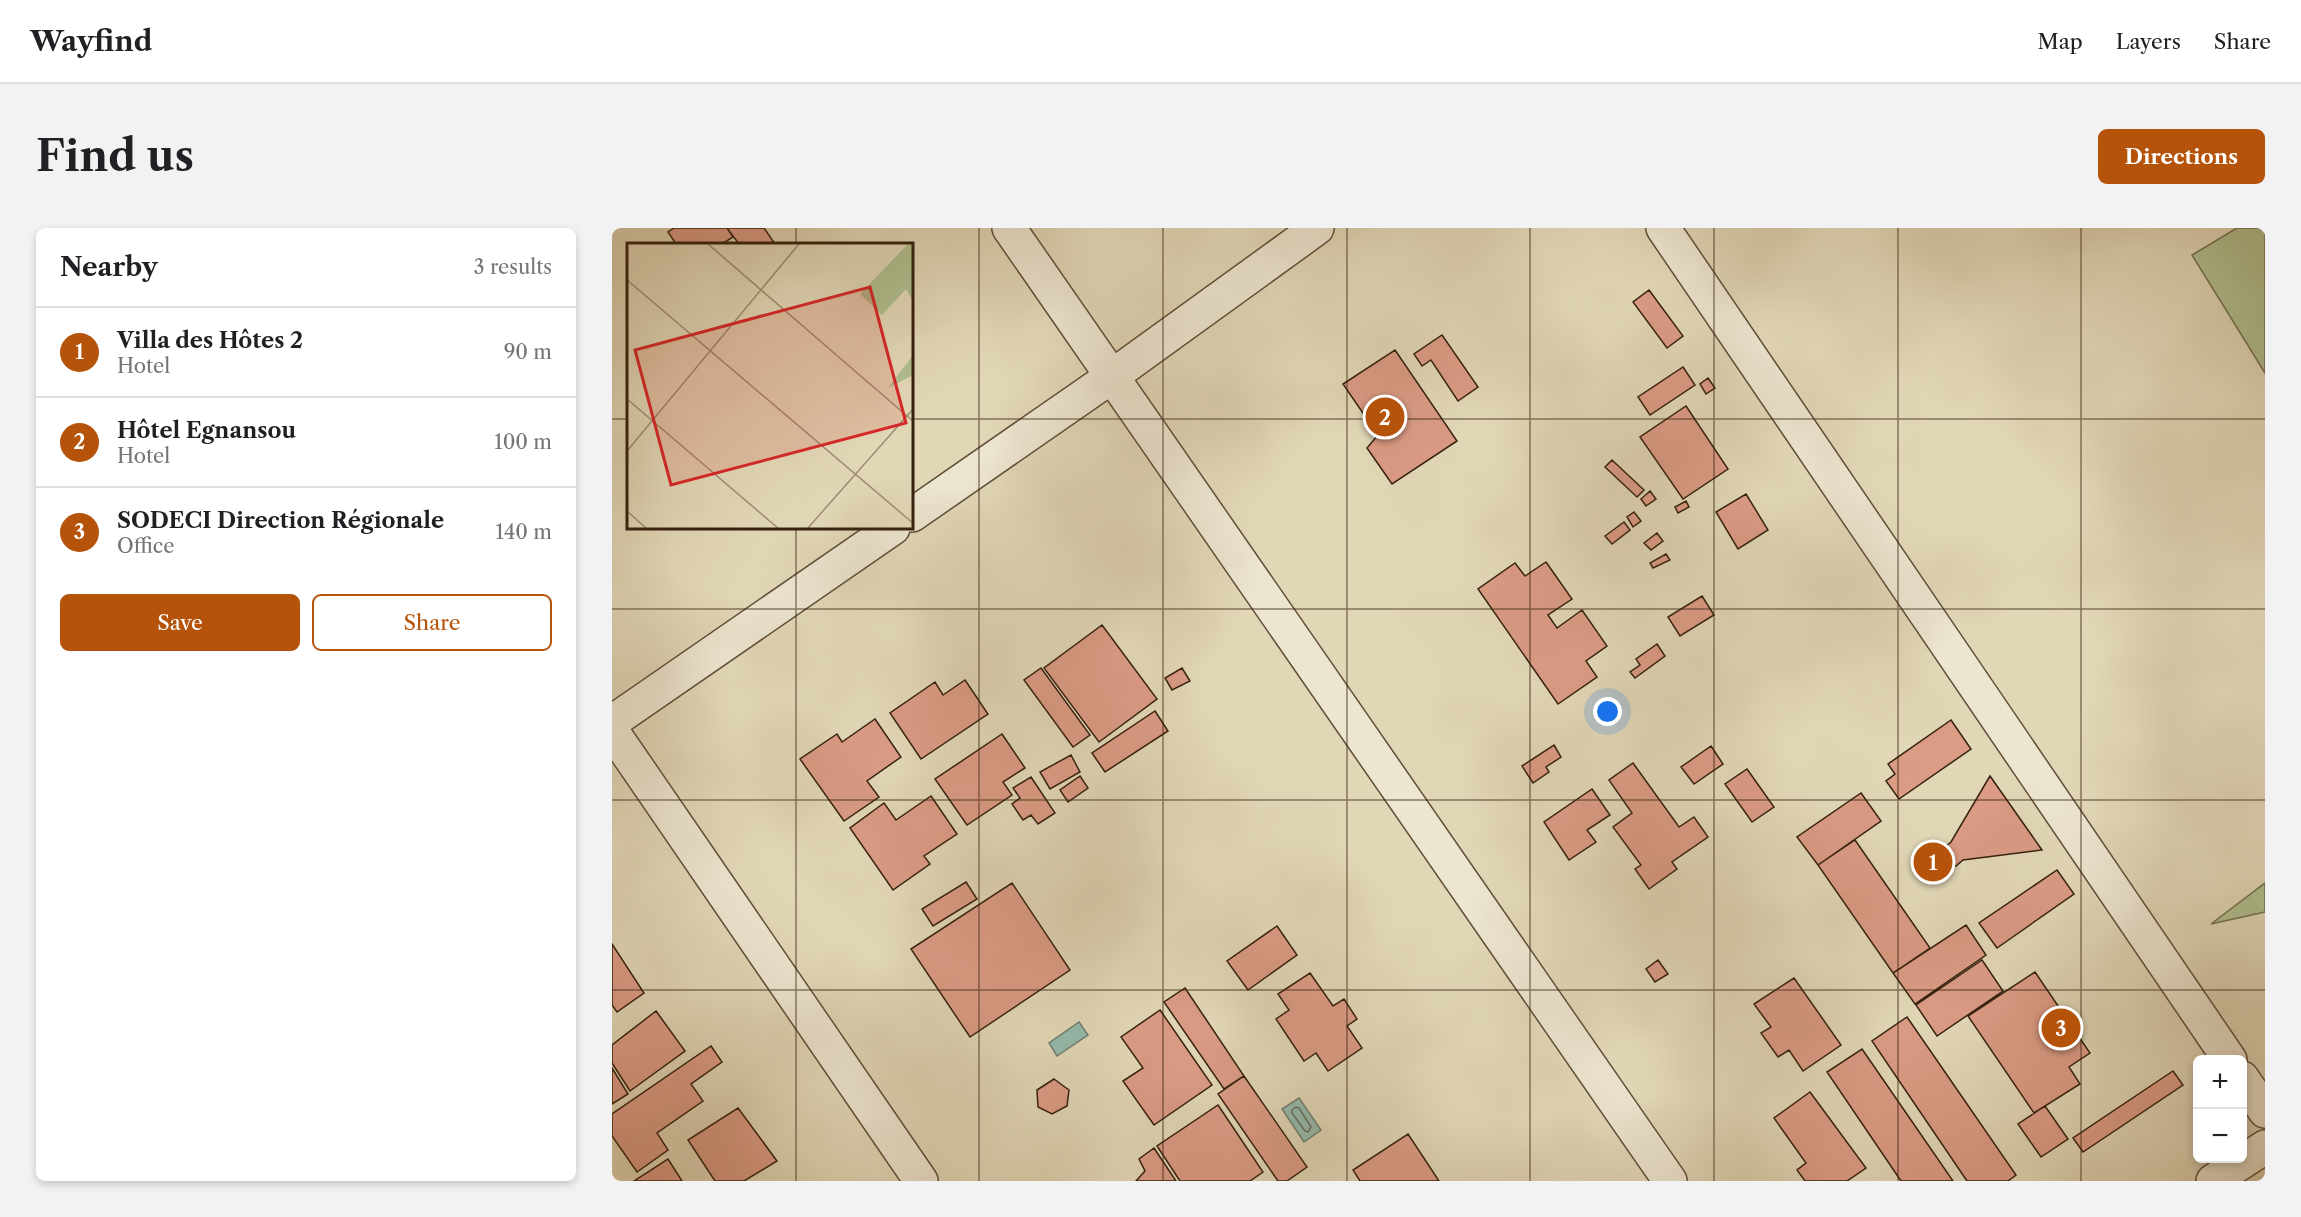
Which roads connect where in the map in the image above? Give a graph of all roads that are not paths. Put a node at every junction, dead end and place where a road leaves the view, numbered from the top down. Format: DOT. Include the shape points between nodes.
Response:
graph roads {
  1 [pos="1009,228"];
  2 [pos="1317,228"];
  3 [pos="1663,228"];
  4 [pos="1111,377"];
  5 [pos="914,514"];
  6 [pos="890,530"];
  7 [pos="612,722"];
  8 [pos="612,731"];
  9 [pos="2227,1055"];
  10 [pos="2247,1085"];
  11 [pos="2265,1111"];
  12 [pos="2265,1147"];
  13 [pos="921,1181"];
  14 [pos="1670,1181"];
  15 [pos="2213,1181"];
  1 -- 4 [label="street"];
  2 -- 4 [label="street"];
  3 -- 9 [label="street"];
  4 -- 5 [label="street"];
  4 -- 14 [label="street"];
  6 -- 7 [label="street"];
  8 -- 13 [label="street"];
  10 -- 11 [label="street"];
  12 -- 15 [label="street"];
}
